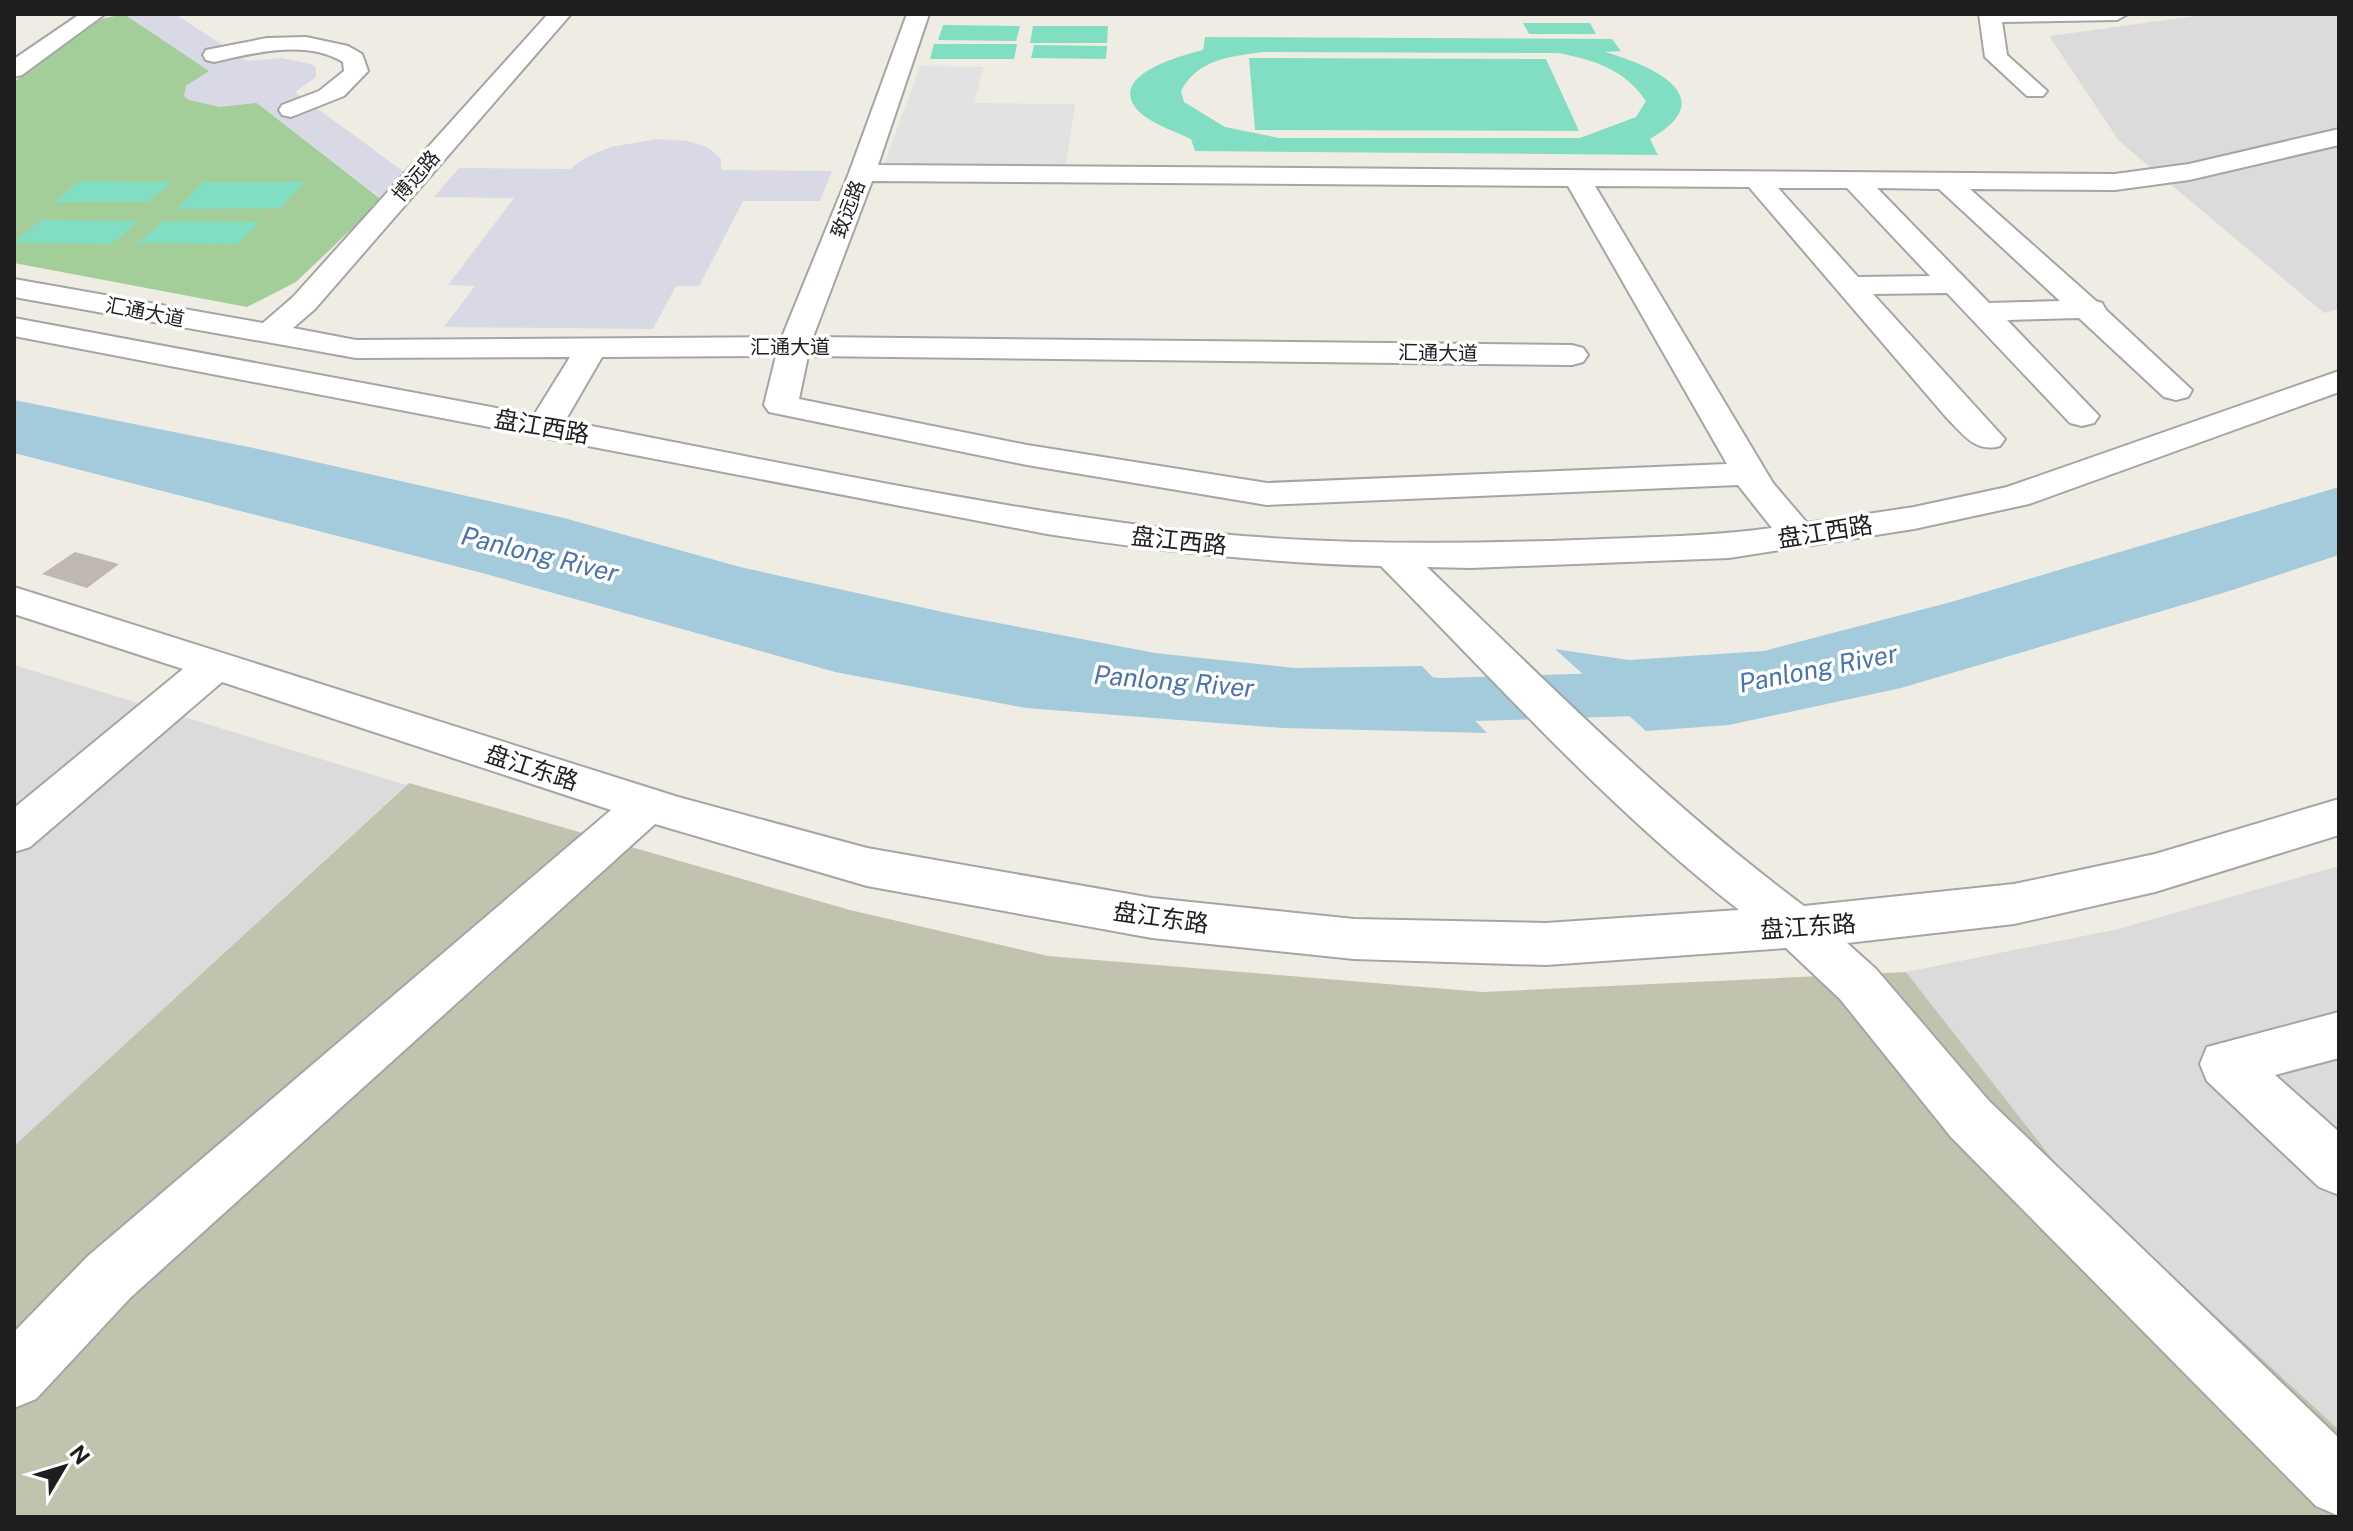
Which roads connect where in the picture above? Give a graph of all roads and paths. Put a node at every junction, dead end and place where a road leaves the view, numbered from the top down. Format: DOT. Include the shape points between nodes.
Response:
graph roads {
  1 [pos="94,14"];
  2 [pos="560,14"];
  3 [pos="918,14"];
  4 [pos="2117,14"];
  5 [pos="1990,15"];
  6 [pos="214,55"];
  7 [pos="14,70"];
  8 [pos="2035,91"];
  9 [pos="291,110"];
  10 [pos="2339,137"];
  11 [pos="862,173"];
  12 [pos="1577,179"];
  13 [pos="1757,180"];
  14 [pos="1855,181"];
  15 [pos="1948,183"];
  16 [pos="1954,284"];
  17 [pos="1850,286"];
  18 [pos="14,288"];
  19 [pos="2091,309"];
  20 [pos="1982,312"];
  21 [pos="14,327"];
  22 [pos="268,335"];
  23 [pos="794,346"];
  24 [pos="492,348"];
  25 [pos="591,348"];
  26 [pos="1572,355"];
  27 [pos="2339,381"];
  28 [pos="2176,390"];
  29 [pos="452,409"];
  30 [pos="2082,416"];
  31 [pos="545,426"];
  32 [pos="1988,439"];
  33 [pos="1750,474"];
  34 [pos="1798,535"];
  35 [pos="1391,554"];
  36 [pos="14,600"];
  37 [pos="215,665"];
  38 [pos="648,804"];
  39 [pos="2339,817"];
  40 [pos="14,834"];
  41 [pos="1796,927"];
  42 [pos="2339,1035"];
  43 [pos="2339,1168"];
  44 [pos="14,1377"];
  45 [pos="2339,1483"];
  1 -- 7 [label="street"];
  2 -- 22 [label="street, 博远路" via="304,303"];
  3 -- 11 [label="street, 致远路"];
  4 -- 5 [label="street"];
  5 -- 8 [label="street" via="1996,57"];
  6 -- 9 [label="street" via="301,44 329,47 354,59 356,71 346,85"];
  10 -- 15 [label="street" via="2135,181"];
  11 -- 12 [label="street"];
  11 -- 23 [label="street, 致远路"];
  12 -- 13 [label="street"];
  12 -- 33 [label="street"];
  13 -- 14 [label="street"];
  13 -- 17 [label="street"];
  14 -- 15 [label="street"];
  14 -- 16 [label="street"];
  15 -- 19 [label="street"];
  16 -- 17 [label="street"];
  16 -- 20 [label="street"];
  17 -- 32 [label="street"];
  18 -- 22 [label="street, 汇通大道"];
  19 -- 20 [label="street"];
  19 -- 28 [label="street"];
  20 -- 30 [label="street"];
  21 -- 29 [label="street, 盘江西路"];
  22 -- 24 [label="street, 汇通大道" via="356,349"];
  23 -- 25 [label="street, 汇通大道"];
  23 -- 26 [label="street, 汇通大道"];
  23 -- 33 [label="street, 致远路" via="781,405 1027,455 1267,494"];
  24 -- 25 [label="street, 汇通大道"];
  24 -- 29 [label="street"];
  25 -- 31 [label="street"];
  27 -- 34 [label="street, 盘江西路" via="2016,496"];
  29 -- 31 [label="street, 盘江西路"];
  31 -- 35 [label="street, 盘江西路" via="1061,525 1289,551"];
  33 -- 34 [label="street"];
  34 -- 35 [label="street, 盘江西路" via="1682,549"];
  35 -- 41 [label="street" via="1604,764 1722,871"];
  36 -- 37 [label="street, 盘江东路"];
  37 -- 38 [label="street, 盘江东路"];
  37 -- 40 [label="street"];
  38 -- 41 [label="street, 盘江东路" via="867,867 1152,918 1354,939 1546,944"];
  38 -- 44 [label="street" via="109,1277"];
  39 -- 41 [label="street, 盘江东路" via="2155,873 2014,904"];
  41 -- 45 [label="street" via="1858,984 1970,1119"];
  42 -- 43 [label="street" via="2226,1064"];
}
